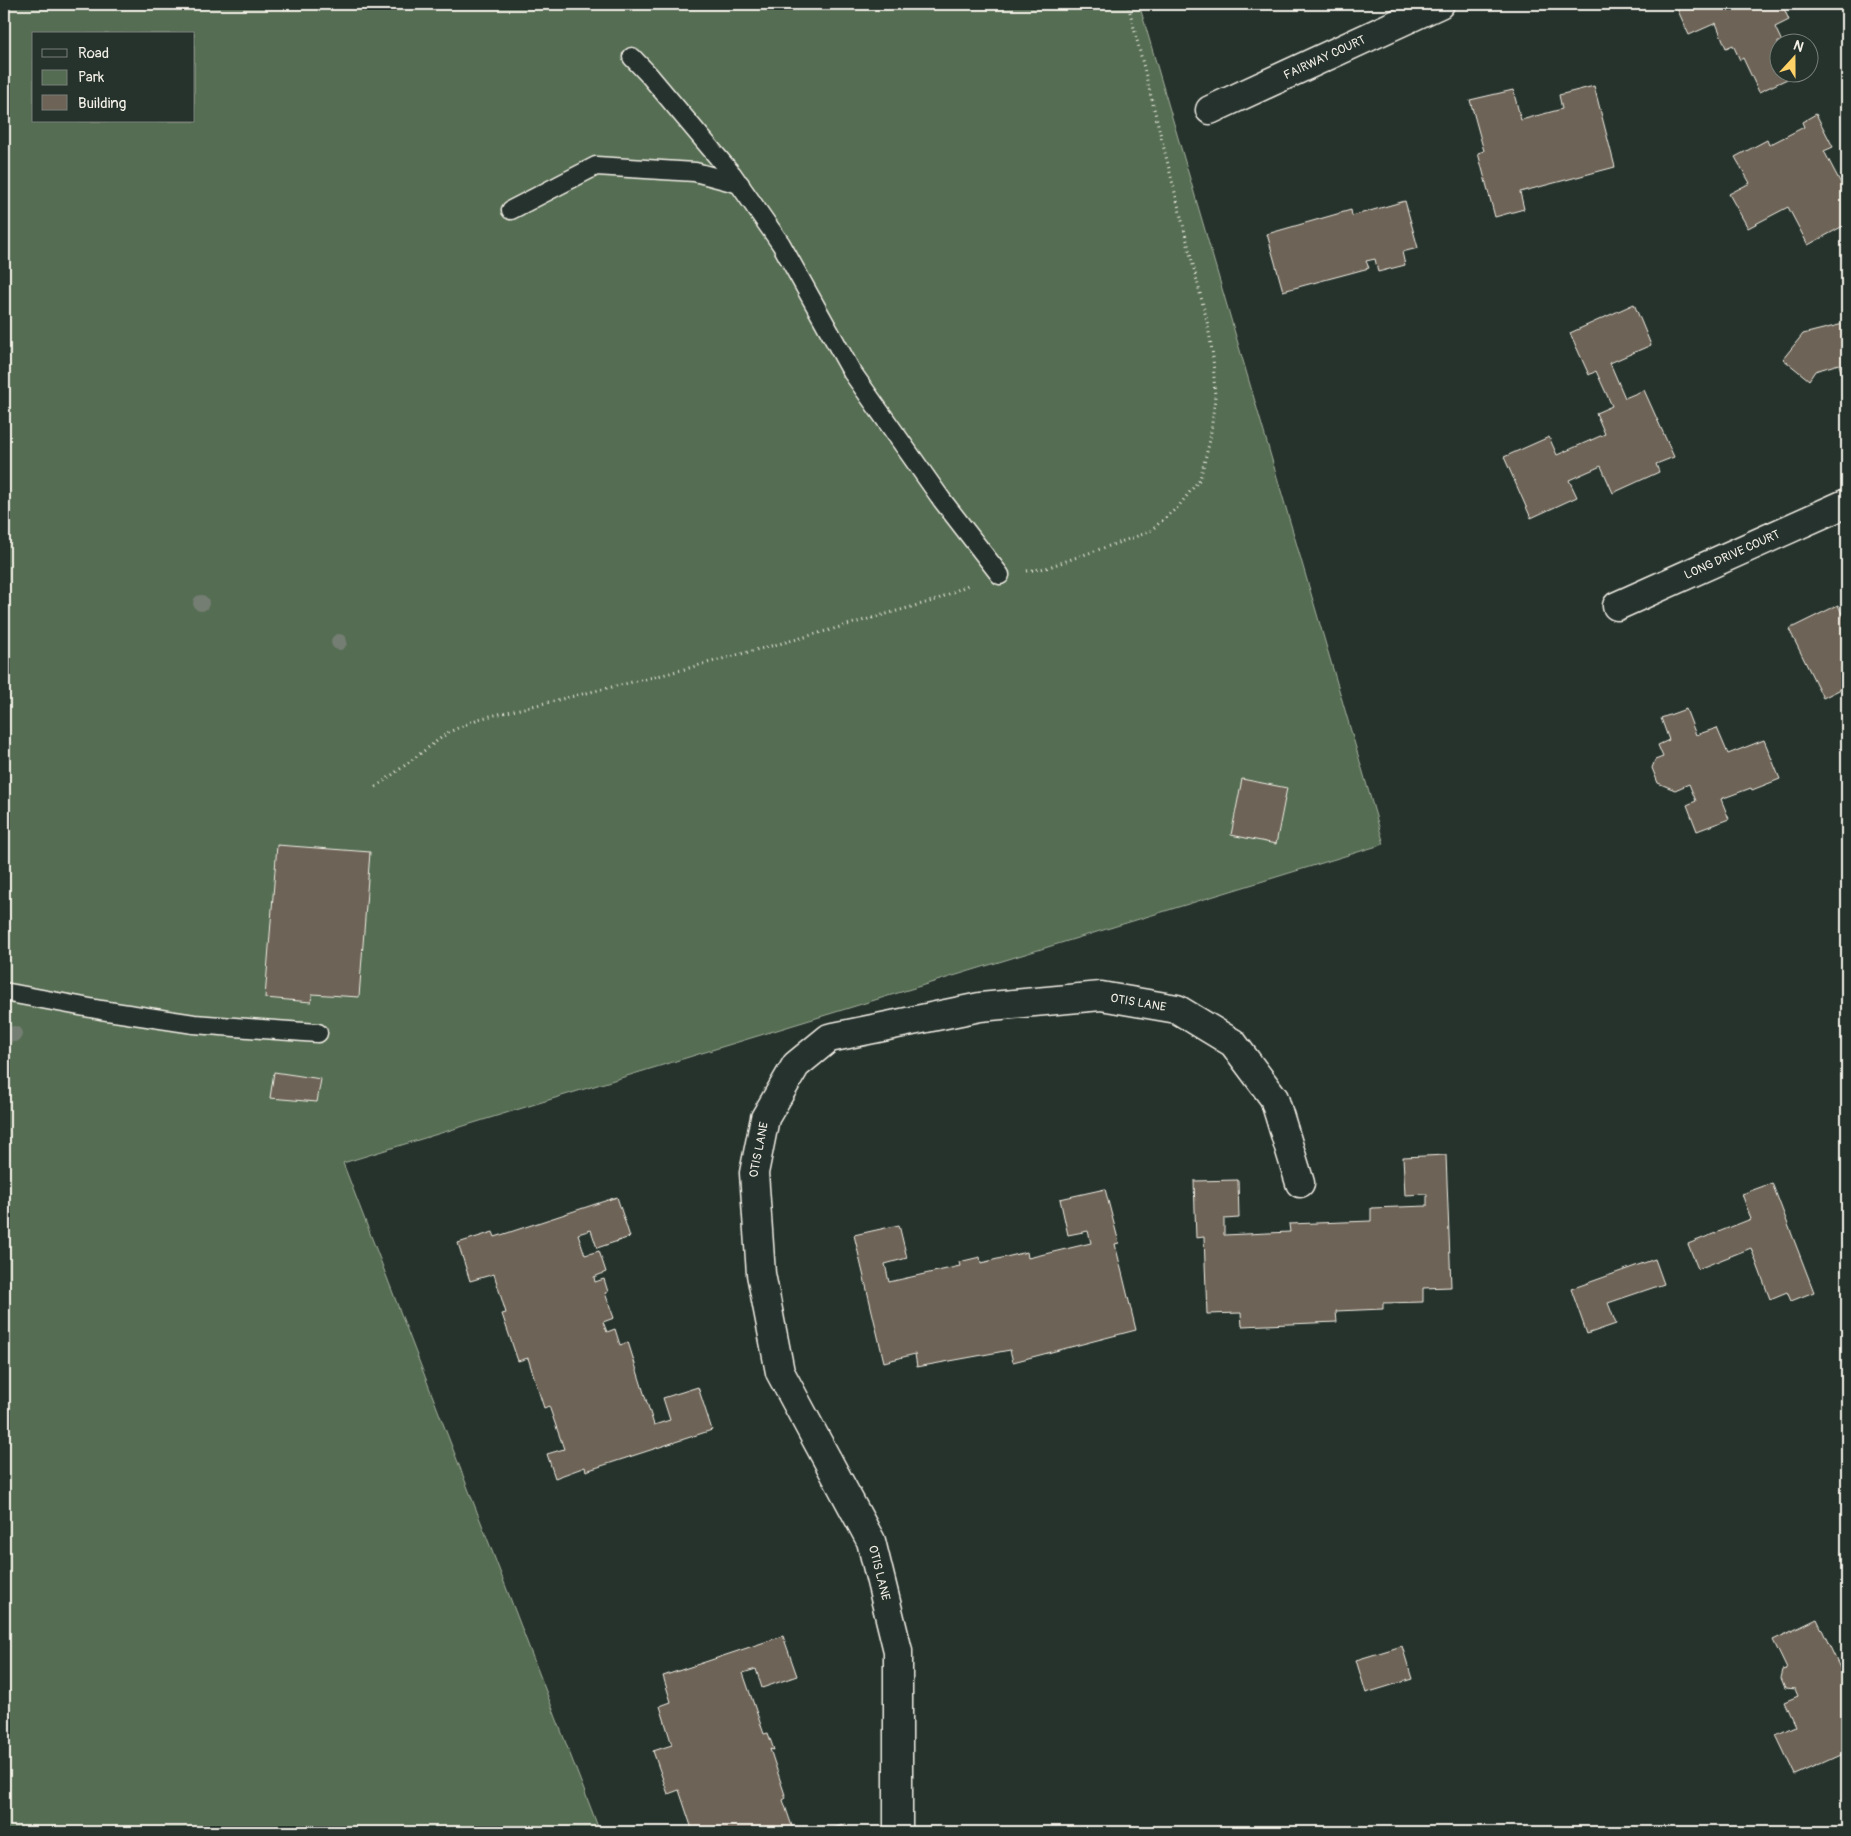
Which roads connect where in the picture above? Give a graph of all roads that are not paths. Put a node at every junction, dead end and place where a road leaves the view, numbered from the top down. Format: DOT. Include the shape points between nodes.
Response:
graph roads {
  1 [pos="1440,4"];
  2 [pos="632,57"];
  3 [pos="1210,110"];
  4 [pos="740,184"];
  5 [pos="511,210"];
  6 [pos="1847,503"];
  7 [pos="1000,575"];
  8 [pos="1617,606"];
  9 [pos="4,992"];
  10 [pos="318,1033"];
  11 [pos="1300,1183"];
  12 [pos="898,1832"];
  1 -- 3 [label="street, FAIRWAY COURT"];
  2 -- 4 [label="lane"];
  4 -- 5 [label="lane" via="695,172 596,166"];
  4 -- 7 [label="lane" via="782,244 852,372 942,500"];
  6 -- 8 [label="street, LONG DRIVE COURT"];
  9 -- 10 [label="lane" via="194,1024"];
  11 -- 12 [label="street, OTIS LANE" via="1274,1098 1233,1043 1177,1009 1101,996 980,1007 829,1038 796,1065 765,1118 754,1173 761,1274 780,1372 871,1541 896,1642"];
}
